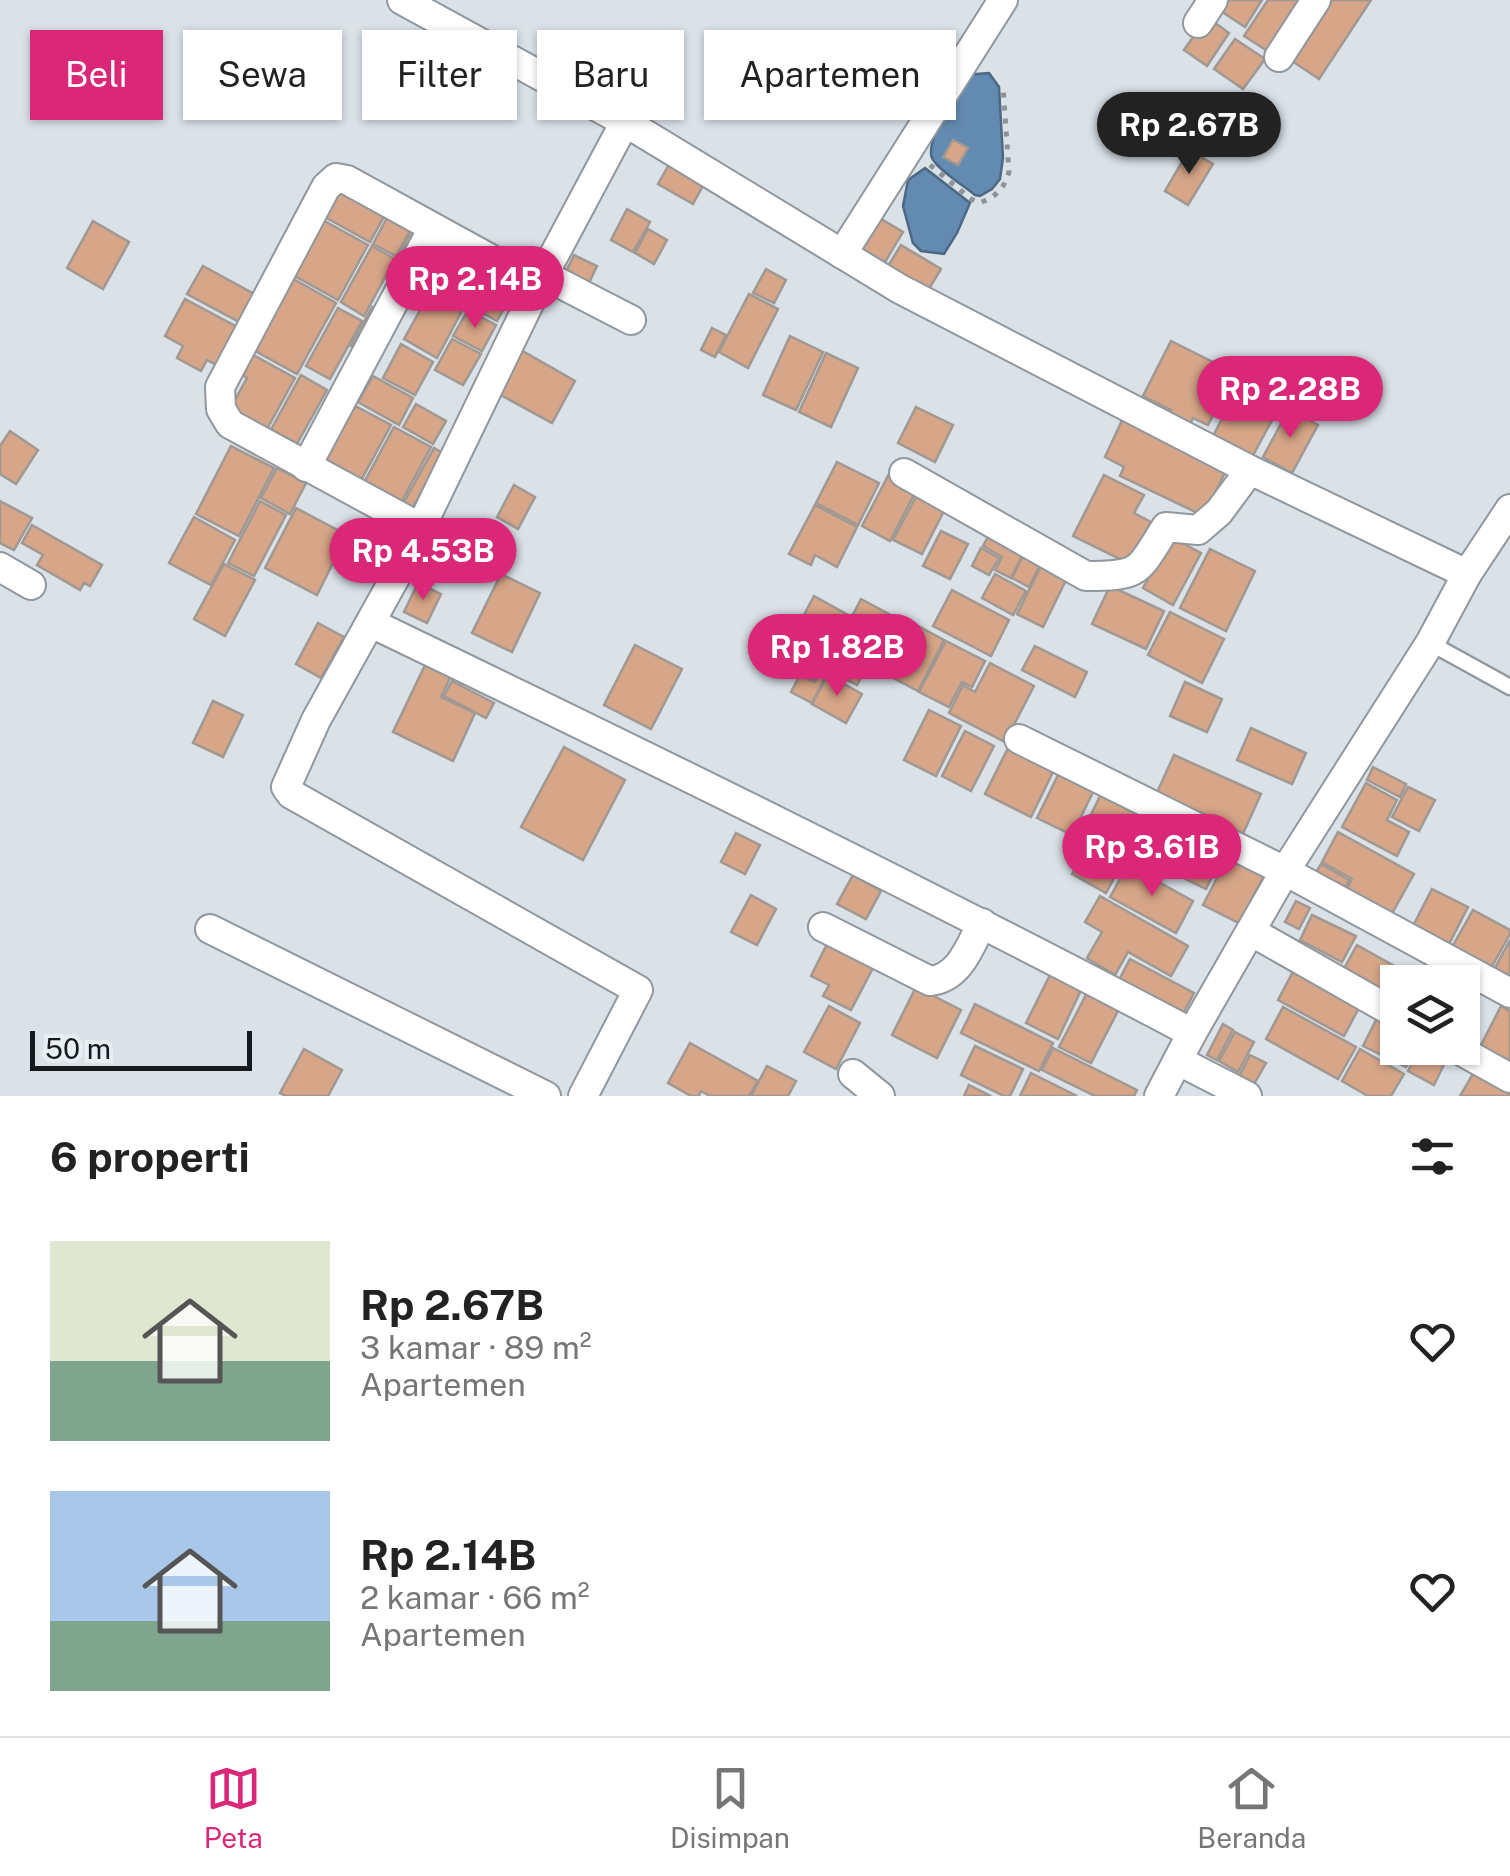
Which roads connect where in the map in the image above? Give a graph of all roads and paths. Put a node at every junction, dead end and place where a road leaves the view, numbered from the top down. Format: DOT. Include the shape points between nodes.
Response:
graph roads {
  1 [pos="402,0"];
  2 [pos="1003,0"];
  3 [pos="1316,0"];
  4 [pos="1278,57"];
  5 [pos="1003,86"];
  6 [pos="624,122"];
  7 [pos="910,147"];
  8 [pos="433,228"];
  9 [pos="842,254"];
  10 [pos="541,280"];
  11 [pos="631,320"];
  12 [pos="306,468"];
  13 [pos="1250,470"];
  14 [pos="904,473"];
  15 [pos="1510,510"];
  16 [pos="421,528"];
  17 [pos="0,567"];
  18 [pos="1467,574"];
  19 [pos="31,586"];
  20 [pos="371,624"];
  21 [pos="1430,643"];
  22 [pos="1510,687"];
  23 [pos="1019,739"];
  24 [pos="1285,871"];
  25 [pos="982,923"];
  26 [pos="823,927"];
  27 [pos="210,929"];
  28 [pos="1252,932"];
  29 [pos="1510,993"];
  30 [pos="1380,1005"];
  31 [pos="1192,1033"];
  32 [pos="1178,1061"];
  33 [pos="1480,1061"];
  34 [pos="853,1074"];
  35 [pos="1510,1078"];
  36 [pos="546,1096"];
  37 [pos="583,1096"];
  38 [pos="880,1096"];
  39 [pos="1160,1096"];
  40 [pos="1246,1096"];
  1 -- 6 [label="street"];
  2 -- 7 [label="street"];
  3 -- 4 [label="street"];
  5 -- 7 [label="path" via="1009,172 989,199 971,199"];
  6 -- 9 [label="street"];
  6 -- 10 [label="street"];
  7 -- 9 [label="street"];
  8 -- 10 [label="street"];
  8 -- 12 [label="street"];
  8 -- 12 [label="street" via="347,180 326,186 220,387 221,410 230,424"];
  9 -- 13 [label="street"];
  10 -- 11 [label="street"];
  10 -- 16 [label="street"];
  12 -- 16 [label="street"];
  13 -- 14 [label="street" via="1198,530 1166,527 1140,568 1120,576 1086,576"];
  13 -- 18 [label="street"];
  15 -- 18 [label="street"];
  16 -- 20 [label="street"];
  17 -- 19 [label="street"];
  18 -- 21 [label="street"];
  20 -- 25 [label="street"];
  20 -- 37 [label="street" via="286,787 638,990"];
  21 -- 22 [label="lane"];
  21 -- 24 [label="street"];
  23 -- 24 [label="street"];
  24 -- 28 [label="street"];
  24 -- 29 [label="street"];
  25 -- 26 [label="street" via="954,971 930,981"];
  25 -- 31 [label="street"];
  27 -- 36 [label="street"];
  28 -- 30 [label="street"];
  28 -- 31 [label="street"];
  31 -- 32 [label="street"];
  32 -- 39 [label="street"];
  32 -- 40 [label="street"];
  33 -- 35 [label="street"];
  34 -- 38 [label="street"];
}
